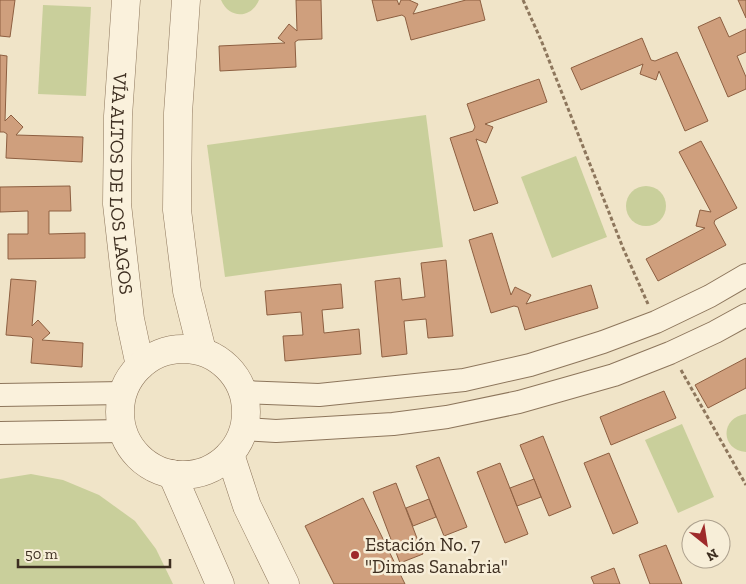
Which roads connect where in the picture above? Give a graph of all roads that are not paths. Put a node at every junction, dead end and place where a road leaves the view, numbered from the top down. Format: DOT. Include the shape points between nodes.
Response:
graph roads {
  1 [pos="126,0"];
  2 [pos="186,0"];
  3 [pos="746,276"];
  4 [pos="746,315"];
  5 [pos="202,351"];
  6 [pos="140,366"];
  7 [pos="243,392"];
  8 [pos="123,393"];
  9 [pos="0,396"];
  10 [pos="244,429"];
  11 [pos="123,432"];
  12 [pos="0,433"];
  13 [pos="230,454"];
  14 [pos="172,474"];
  15 [pos="220,584"];
  16 [pos="285,584"];
  1 -- 6 [label="street, VÍA ALTOS DE LOS LAGOS" via="118,116 117,204 130,319"];
  2 -- 5 [label="street" via="178,113 177,210 187,291"];
  3 -- 7 [label="street" via="656,322 530,365 464,380 318,395"];
  4 -- 10 [label="street" via="670,353 614,375 518,402 393,424 276,431"];
  5 -- 6 [label="street" via="180,349 166,352"];
  5 -- 7 [label="street" via="220,360 234,374"];
  6 -- 8 [label="street"];
  7 -- 10 [label="street" via="246,410"];
  8 -- 9 [label="street"];
  8 -- 11 [label="street" via="120,412"];
  10 -- 13 [label="street"];
  11 -- 12 [label="street"];
  11 -- 14 [label="street" via="141,459"];
  13 -- 14 [label="street" via="213,468 193,474"];
  13 -- 16 [label="street" via="247,506"];
  14 -- 15 [label="street"];
}
